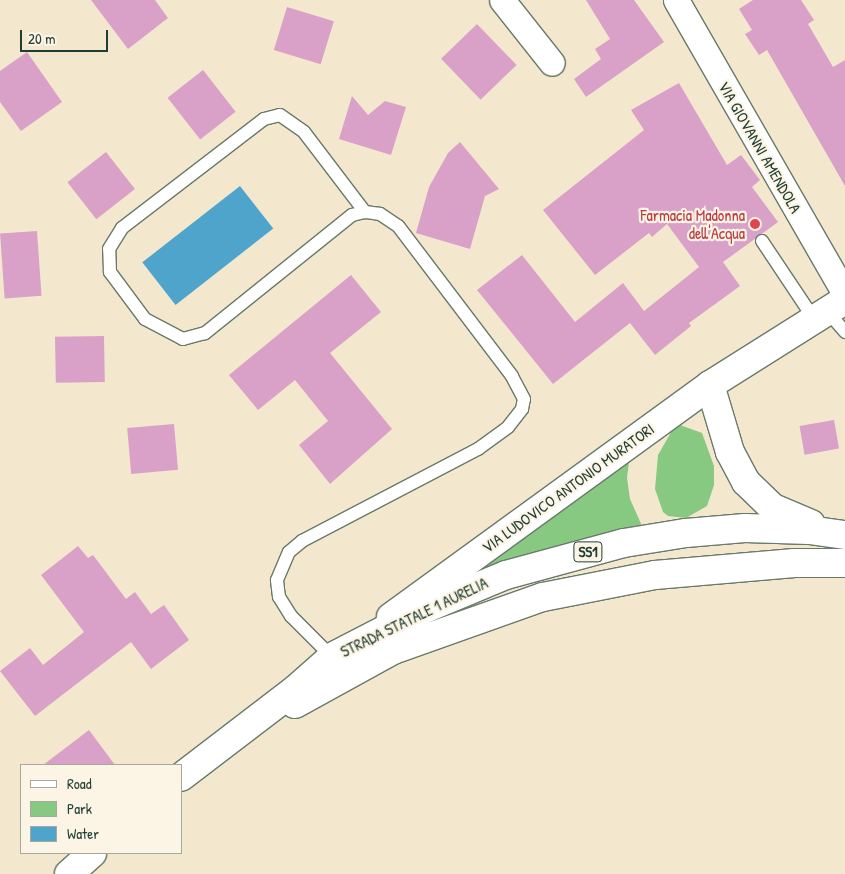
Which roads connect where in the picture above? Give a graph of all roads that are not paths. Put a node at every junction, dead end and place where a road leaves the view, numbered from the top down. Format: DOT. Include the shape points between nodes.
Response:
graph roads {
  1 [pos="502,0"];
  2 [pos="676,0"];
  3 [pos="552,63"];
  4 [pos="365,212"];
  5 [pos="762,241"];
  6 [pos="825,312"];
  7 [pos="845,332"];
  8 [pos="710,385"];
  9 [pos="845,535"];
  10 [pos="845,563"];
  11 [pos="340,653"];
  12 [pos="219,746"];
  13 [pos="182,776"];
  1 -- 3 [label="street"];
  2 -- 6 [label="street, VIA GIOVANNI AMENDOLA"];
  4 -- 4 [label="lane" via="352,215 205,333 183,338 145,319 110,272 108,249 122,228 264,119 280,115 304,132"];
  4 -- 11 [label="lane" via="390,218 398,226 467,312 512,376 524,399 522,409 508,427 478,449 302,541 288,552 277,580 280,597 291,616"];
  5 -- 6 [label="lane"];
  6 -- 7 [label="lane"];
  6 -- 8 [label="main road, VIA LUDOVICO ANTONIO MURATORI"];
  8 -- 9 [label="main road" via="730,452 755,493 791,517"];
  8 -- 11 [label="main road, VIA LUDOVICO ANTONIO MURATORI"];
  9 -- 11 [label="main road, STRADA STATALE 1 AURELIA / SS1" via="745,528 624,543 467,589"];
  10 -- 12 [label="main road, STRADA STATALE 1 AURELIA / SS1" via="794,563 655,575 543,597 393,650"];
  11 -- 12 [label="main road, STRADA STATALE 1 AURELIA / SS1"];
  12 -- 13 [label="main road, STRADA STATALE 1 AURELIA / SS1"];
}
